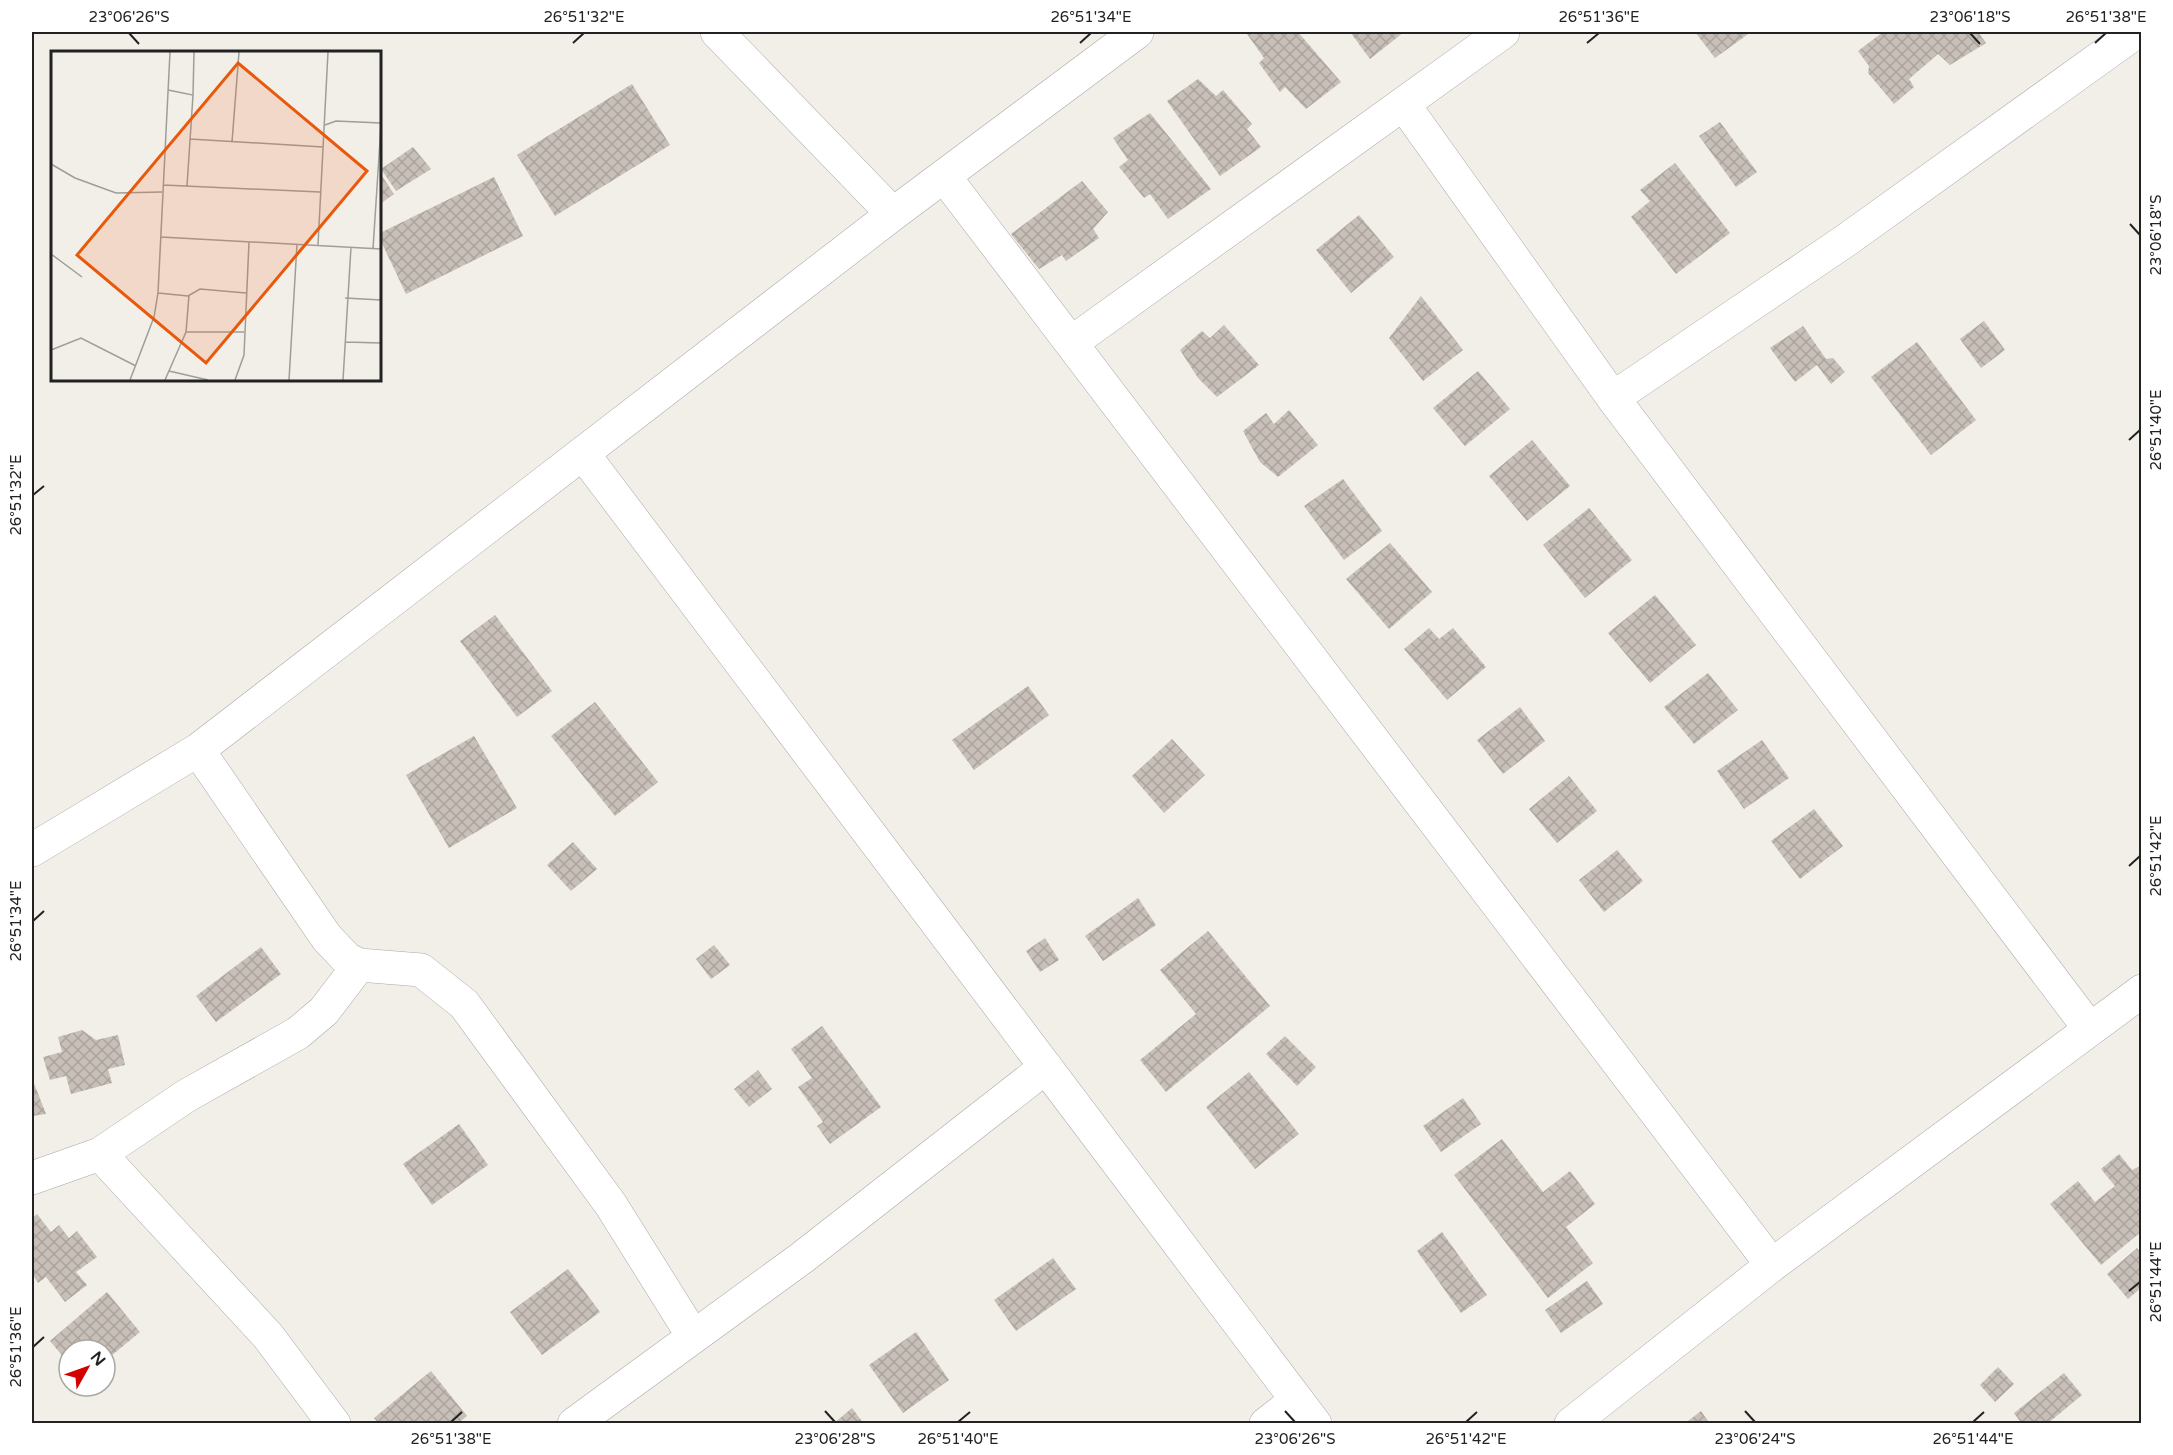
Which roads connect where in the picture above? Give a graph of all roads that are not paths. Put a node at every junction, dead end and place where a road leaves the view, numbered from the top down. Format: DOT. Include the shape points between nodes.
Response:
graph roads {
  1 [pos="717,32"];
  2 [pos="1137,32"];
  3 [pos="1503,32"];
  4 [pos="2136,32"];
  5 [pos="1404,105"];
  6 [pos="944,176"];
  7 [pos="893,214"];
  8 [pos="1071,343"];
  9 [pos="1613,398"];
  10 [pos="584,455"];
  11 [pos="198,750"];
  12 [pos="32,850"];
  13 [pos="359,965"];
  14 [pos="2142,991"];
  15 [pos="2089,1028"];
  16 [pos="1046,1067"];
  17 [pos="100,1154"];
  18 [pos="32,1178"];
  19 [pos="1772,1265"];
  20 [pos="693,1335"];
  21 [pos="1306,1412"];
  22 [pos="334,1424"];
  23 [pos="574,1424"];
  24 [pos="1266,1424"];
  25 [pos="1571,1424"];
  1 -- 7 [label="street"];
  2 -- 6 [label="street"];
  3 -- 5 [label="street"];
  4 -- 9 [label="street" via="1890,209"];
  5 -- 8 [label="street"];
  5 -- 9 [label="street"];
  6 -- 7 [label="street"];
  6 -- 8 [label="street"];
  7 -- 10 [label="street"];
  8 -- 19 [label="street"];
  9 -- 15 [label="street"];
  10 -- 11 [label="street"];
  10 -- 16 [label="street"];
  11 -- 12 [label="street"];
  11 -- 13 [label="street" via="327,938"];
  13 -- 17 [label="street" via="324,1011 298,1033 186,1096"];
  13 -- 20 [label="street" via="421,970 464,1004 611,1205"];
  14 -- 15 [label="street"];
  15 -- 19 [label="street"];
  16 -- 20 [label="street" via="802,1257"];
  16 -- 21 [label="street"];
  17 -- 18 [label="street"];
  17 -- 22 [label="street" via="268,1336"];
  19 -- 25 [label="street"];
  20 -- 23 [label="street"];
  21 -- 24 [label="street"];
}
